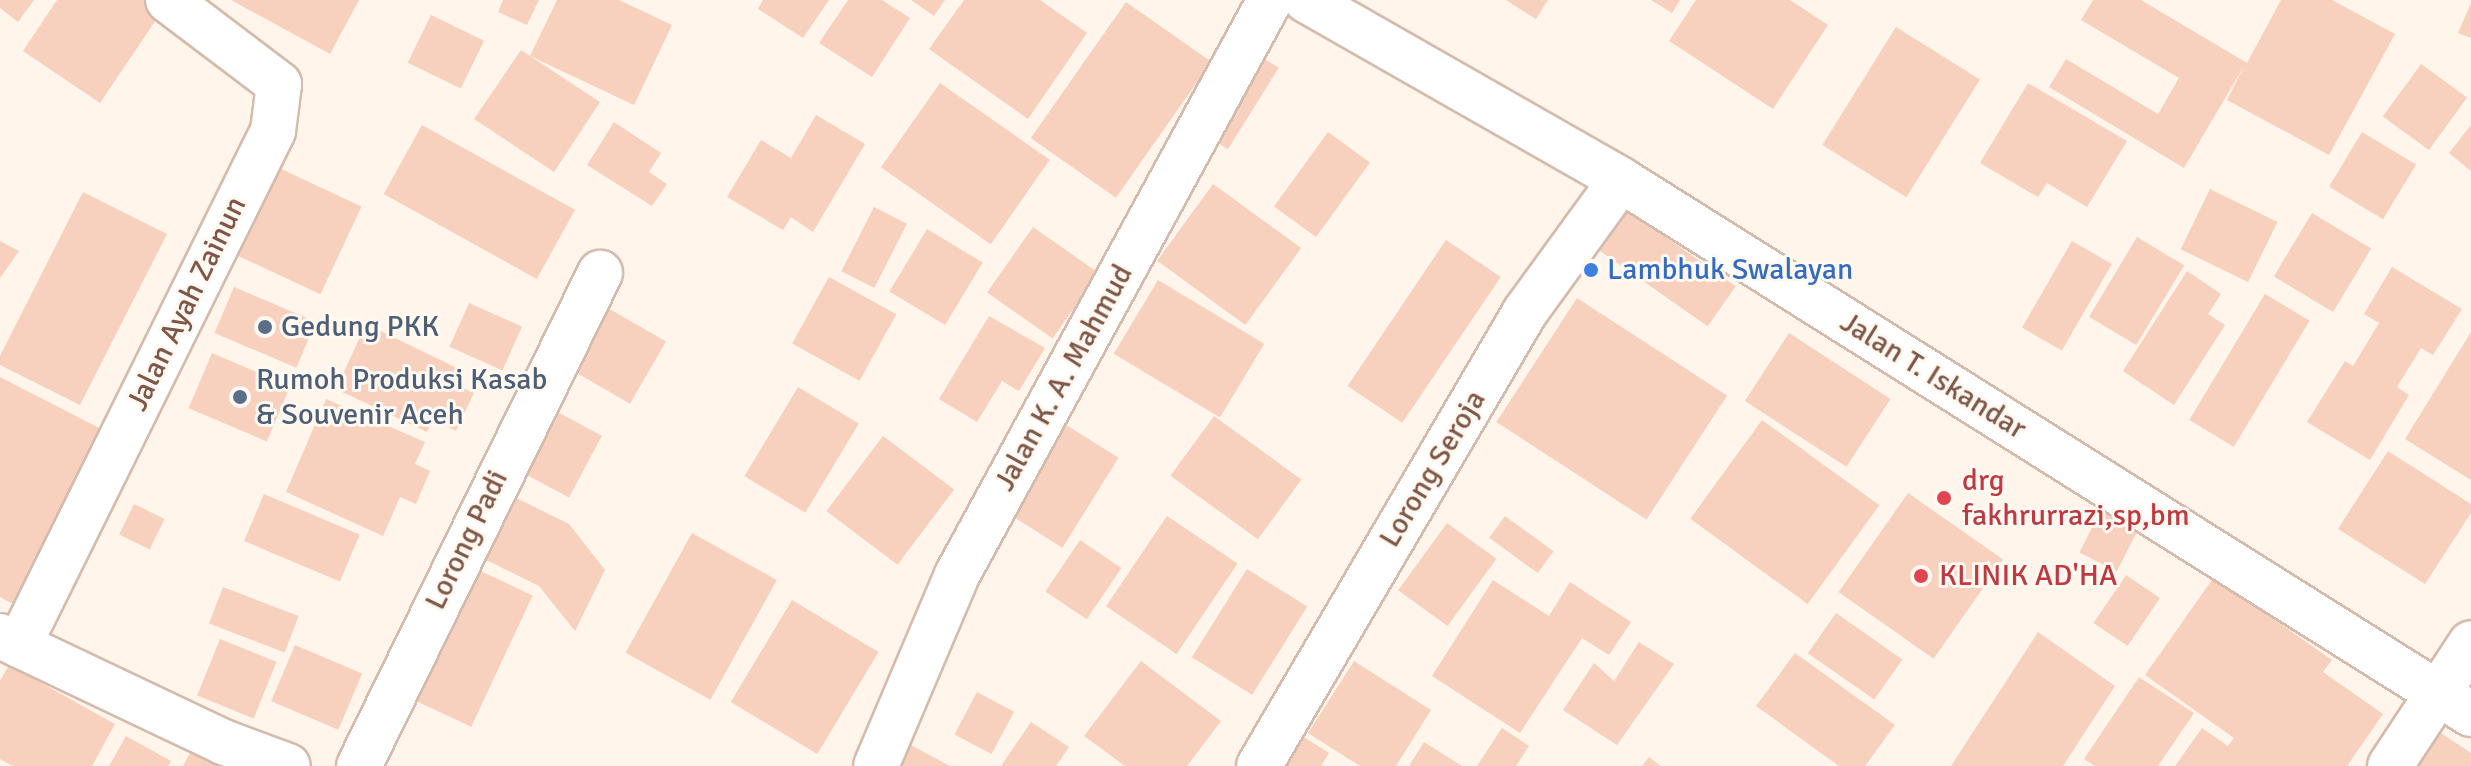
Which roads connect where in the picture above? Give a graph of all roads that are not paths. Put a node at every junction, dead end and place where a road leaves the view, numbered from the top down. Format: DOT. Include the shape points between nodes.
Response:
graph roads {
  1 [pos="168,0"];
  2 [pos="1270,0"];
  3 [pos="1306,0"];
  4 [pos="1621,180"];
  5 [pos="600,273"];
  6 [pos="10,640"];
  7 [pos="2471,643"];
  8 [pos="2454,704"];
  9 [pos="288,766"];
  10 [pos="359,766"];
  11 [pos="876,766"];
  12 [pos="1259,766"];
  13 [pos="2390,766"];
  1 -- 6 [label="street, Jalan Ayah Zainun" via="279,84 273,131"];
  2 -- 11 [label="street, Jalan K. A. Mahmud" via="957,575"];
  3 -- 4 [label="street, Jalan T. Iskandar"];
  4 -- 8 [label="street, Jalan T. Iskandar"];
  4 -- 12 [label="street, Lorong Seroja" via="1525,312"];
  5 -- 10 [label="street, Lorong Padi"];
  6 -- 9 [label="street" via="223,742"];
  7 -- 8 [label="street"];
  8 -- 13 [label="street"];
}
